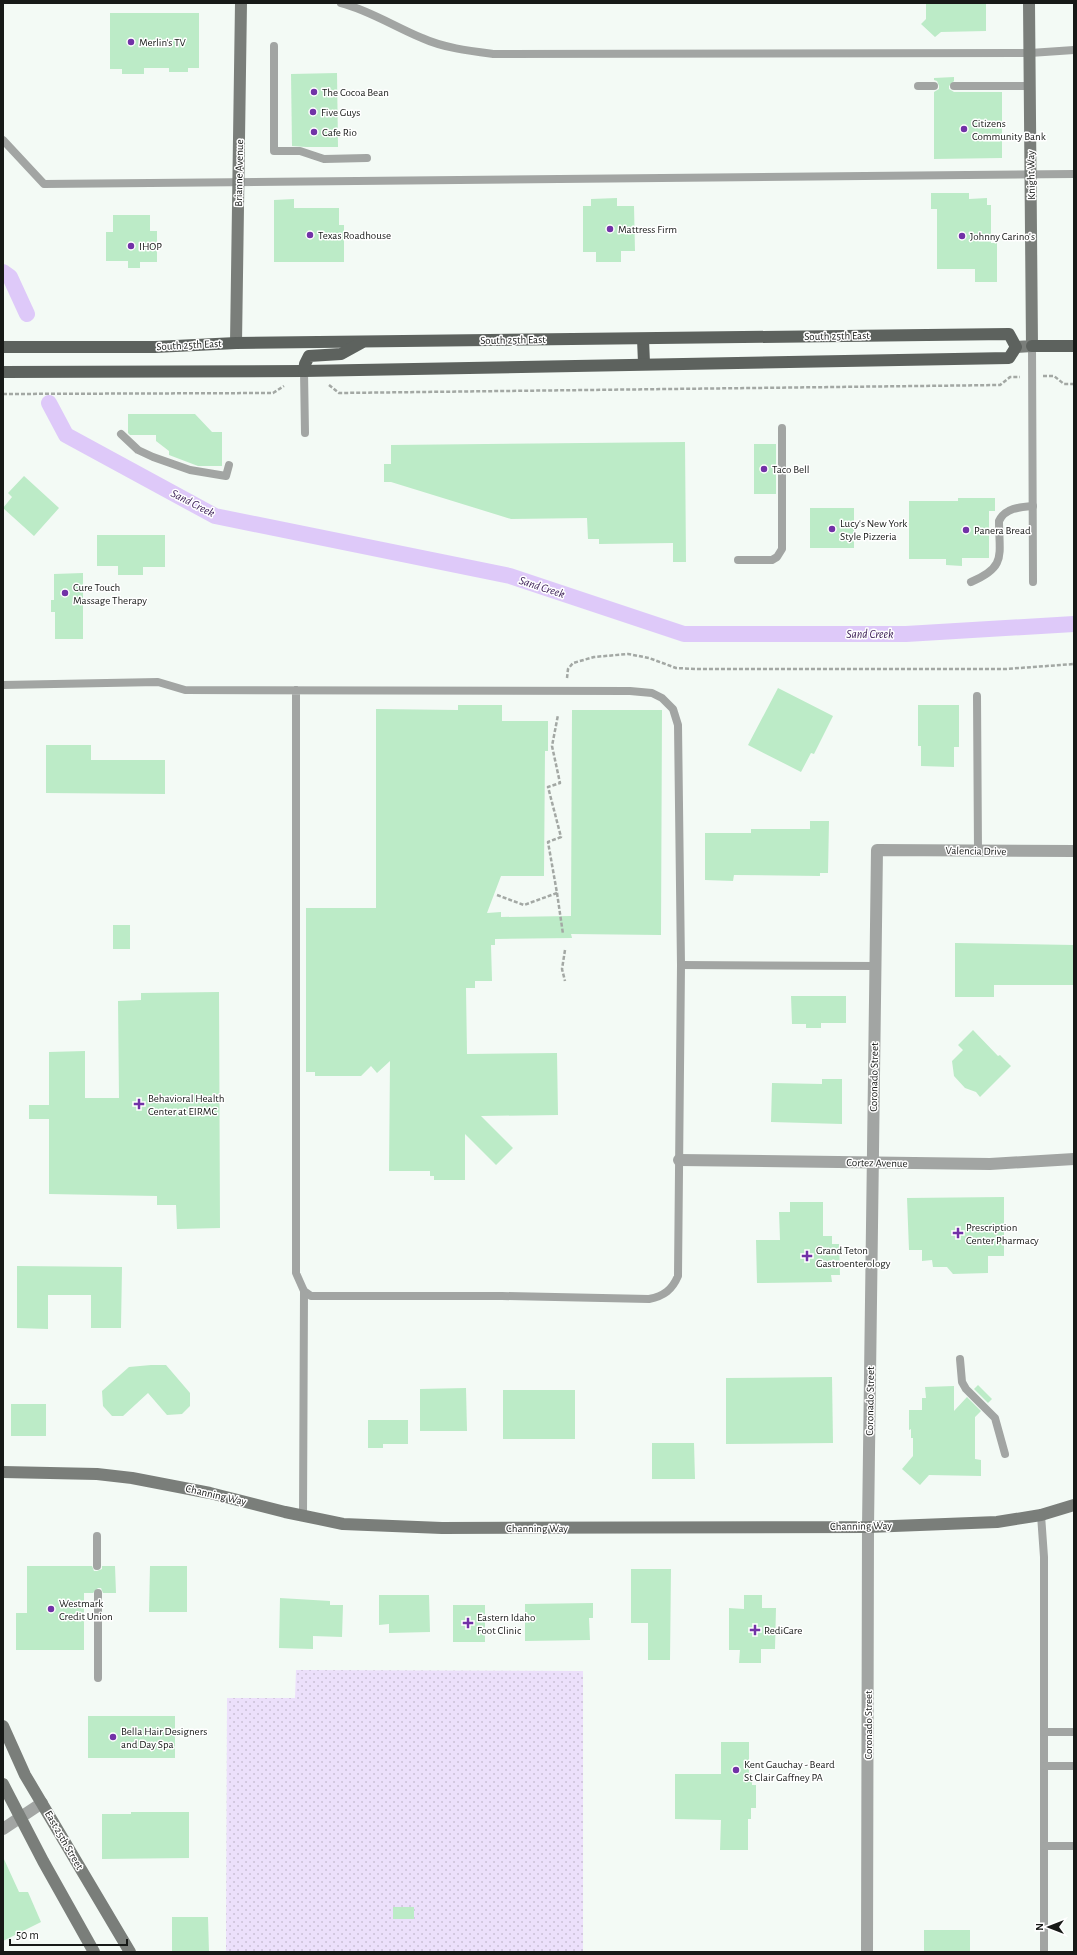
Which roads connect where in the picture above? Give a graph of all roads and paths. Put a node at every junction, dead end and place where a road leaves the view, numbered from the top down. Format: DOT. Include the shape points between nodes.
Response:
graph roads {
  1 [pos="242,3"];
  2 [pos="341,3"];
  3 [pos="1029,3"];
  4 [pos="357,6"];
  5 [pos="274,46"];
  6 [pos="1074,50"];
  7 [pos="1030,53"];
  8 [pos="918,86"];
  9 [pos="934,86"];
  10 [pos="954,86"];
  11 [pos="1030,86"];
  12 [pos="3,140"];
  13 [pos="367,158"];
  14 [pos="1031,174"];
  15 [pos="1074,174"];
  16 [pos="239,183"];
  17 [pos="644,339"];
  18 [pos="364,342"];
  19 [pos="236,343"];
  20 [pos="1016,346"];
  21 [pos="1032,346"];
  22 [pos="1074,346"];
  23 [pos="3,347"];
  24 [pos="644,363"];
  25 [pos="304,370"];
  26 [pos="3,372"];
  27 [pos="1054,376"];
  28 [pos="1010,378"];
  29 [pos="328,384"];
  30 [pos="1074,384"];
  31 [pos="282,386"];
  32 [pos="3,394"];
  33 [pos="782,428"];
  34 [pos="305,433"];
  35 [pos="121,434"];
  36 [pos="229,464"];
  37 [pos="1033,506"];
  38 [pos="738,560"];
  39 [pos="971,582"];
  40 [pos="1033,582"];
  41 [pos="1074,664"];
  42 [pos="567,678"];
  43 [pos="3,685"];
  44 [pos="296,690"];
  45 [pos="978,696"];
  46 [pos="558,715"];
  47 [pos="877,850"];
  48 [pos="978,851"];
  49 [pos="1074,851"];
  50 [pos="557,893"];
  51 [pos="497,895"];
  52 [pos="563,934"];
  53 [pos="565,950"];
  54 [pos="681,965"];
  55 [pos="876,966"];
  56 [pos="565,981"];
  57 [pos="1074,1158"];
  58 [pos="679,1160"];
  59 [pos="873,1163"];
  60 [pos="304,1291"];
  61 [pos="960,1359"];
  62 [pos="1005,1454"];
  63 [pos="3,1472"];
  64 [pos="1074,1505"];
  65 [pos="1041,1515"];
  66 [pos="303,1516"];
  67 [pos="868,1527"];
  68 [pos="97,1536"];
  69 [pos="97,1566"];
  70 [pos="98,1593"];
  71 [pos="98,1678"];
  72 [pos="3,1726"];
  73 [pos="1044,1732"];
  74 [pos="1074,1732"];
  75 [pos="1044,1766"];
  76 [pos="1074,1766"];
  77 [pos="3,1784"];
  78 [pos="42,1803"];
  79 [pos="20,1818"];
  80 [pos="3,1828"];
  81 [pos="1044,1846"];
  82 [pos="1074,1846"];
  83 [pos="94,1952"];
  84 [pos="130,1952"];
  85 [pos="867,1952"];
  86 [pos="1044,1952"];
  1 -- 16 [label="street, Brianne Avenue"];
  2 -- 4 [label="lane"];
  3 -- 7 [label="street, Knight Way"];
  4 -- 7 [label="lane" via="423,39 494,54"];
  5 -- 13 [label="lane" via="274,152 300,151 324,159"];
  6 -- 7 [label="lane"];
  7 -- 11 [label="street, Knight Way"];
  8 -- 9 [label="lane"];
  10 -- 11 [label="lane"];
  11 -- 14 [label="street, Knight Way"];
  12 -- 16 [label="lane" via="44,184"];
  14 -- 15 [label="lane"];
  14 -- 16 [label="lane"];
  14 -- 21 [label="street, Knight Way"];
  16 -- 19 [label="street, Brianne Avenue"];
  17 -- 18 [label="main road, South 25th East"];
  17 -- 20 [label="main road, South 25th East" via="1009,334"];
  17 -- 24 [label="main road"];
  18 -- 19 [label="main road, South 25th East"];
  18 -- 25 [label="main road" via="341,354 309,356"];
  19 -- 23 [label="main road, South 25th East" via="156,347"];
  20 -- 21 [label="street"];
  20 -- 24 [label="main road" via="1009,358"];
  21 -- 22 [label="main road"];
  21 -- 37 [label="lane"];
  24 -- 25 [label="main road"];
  25 -- 26 [label="main road"];
  25 -- 34 [label="lane"];
  27 -- 30 [label="path" via="1064,384"];
  28 -- 29 [label="path" via="1000,385 339,393"];
  31 -- 32 [label="path" via="273,393"];
  33 -- 38 [label="lane" via="782,549 772,560"];
  35 -- 36 [label="lane" via="138,450 190,470 226,476"];
  37 -- 39 [label="lane" via="1019,507 1001,517 999,559 996,568"];
  37 -- 40 [label="lane"];
  41 -- 42 [label="path" via="1006,669 696,669 676,668 649,658 628,654 594,657 573,663 568,669"];
  43 -- 44 [label="lane" via="158,682 185,690"];
  44 -- 54 [label="lane" via="557,689 630,691 652,693 662,698 672,710 678,725"];
  44 -- 60 [label="lane" via="296,1273"];
  45 -- 48 [label="lane"];
  46 -- 50 [label="path" via="552,746 560,783 548,787 561,838 548,842"];
  47 -- 48 [label="street, Valencia Drive"];
  47 -- 55 [label="street, Coronado Street"];
  48 -- 49 [label="street, Valencia Drive"];
  50 -- 51 [label="path" via="524,905"];
  50 -- 52 [label="path"];
  53 -- 56 [label="path" via="562,969"];
  54 -- 55 [label="lane"];
  54 -- 58 [label="lane"];
  55 -- 59 [label="street, Coronado Street"];
  57 -- 59 [label="street, Cortez Avenue" via="990,1164"];
  58 -- 59 [label="street, Cortez Avenue"];
  58 -- 60 [label="lane" via="678,1276 674,1286 662,1296 649,1299 311,1296"];
  59 -- 67 [label="street, Coronado Street"];
  60 -- 66 [label="lane"];
  61 -- 62 [label="lane" via="962,1382 995,1418"];
  63 -- 66 [label="street, Channing Way" via="97,1474 132,1478 210,1493"];
  64 -- 65 [label="street, Channing Way"];
  65 -- 67 [label="street, Channing Way" via="997,1522"];
  65 -- 73 [label="lane" via="1044,1557"];
  66 -- 67 [label="street, Channing Way" via="344,1524 442,1528"];
  67 -- 85 [label="street, Coronado Street"];
  68 -- 69 [label="lane"];
  70 -- 71 [label="lane"];
  72 -- 78 [label="street, East 25th Street" via="25,1775"];
  73 -- 74 [label="lane"];
  73 -- 75 [label="lane"];
  75 -- 76 [label="lane"];
  75 -- 81 [label="lane"];
  77 -- 79 [label="street"];
  78 -- 79 [label="street"];
  78 -- 84 [label="street, East 25th Street"];
  79 -- 80 [label="street"];
  79 -- 83 [label="street"];
  81 -- 82 [label="lane"];
  81 -- 86 [label="lane"];
}
